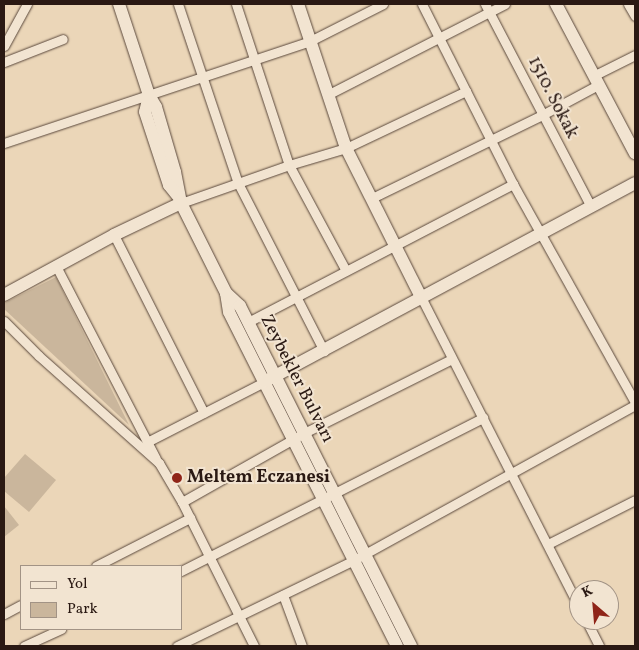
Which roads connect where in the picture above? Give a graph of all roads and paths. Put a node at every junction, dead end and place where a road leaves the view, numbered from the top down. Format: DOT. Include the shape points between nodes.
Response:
graph roads {
  1 [pos="27,4"];
  2 [pos="118,4"];
  3 [pos="178,4"];
  4 [pos="236,4"];
  5 [pos="298,4"];
  6 [pos="383,4"];
  7 [pos="422,4"];
  8 [pos="504,4"];
  9 [pos="556,4"];
  10 [pos="628,4"];
  11 [pos="487,8"];
  12 [pos="635,16"];
  13 [pos="439,38"];
  14 [pos="63,39"];
  15 [pos="310,41"];
  16 [pos="4,46"];
  17 [pos="635,55"];
  18 [pos="254,59"];
  19 [pos="4,62"];
  20 [pos="203,76"];
  21 [pos="595,80"];
  22 [pos="466,91"];
  23 [pos="149,95"];
  24 [pos="327,95"];
  25 [pos="542,115"];
  26 [pos="491,140"];
  27 [pos="4,143"];
  28 [pos="346,148"];
  29 [pos="635,153"];
  30 [pos="289,164"];
  31 [pos="238,182"];
  32 [pos="635,183"];
  33 [pos="514,184"];
  34 [pos="372,198"];
  35 [pos="180,199"];
  36 [pos="591,207"];
  37 [pos="541,233"];
  38 [pos="114,235"];
  39 [pos="396,246"];
  40 [pos="56,266"];
  41 [pos="346,272"];
  42 [pos="226,293"];
  43 [pos="4,295"];
  44 [pos="296,296"];
  45 [pos="422,299"];
  46 [pos="4,321"];
  47 [pos="248,322"];
  48 [pos="324,351"];
  49 [pos="452,359"];
  50 [pos="270,379"];
  51 [pos="635,403"];
  52 [pos="204,413"];
  53 [pos="483,418"];
  54 [pos="299,436"];
  55 [pos="147,442"];
  56 [pos="159,463"];
  57 [pos="512,472"];
  58 [pos="328,495"];
  59 [pos="635,500"];
  60 [pos="182,502"];
  61 [pos="190,518"];
  62 [pos="548,544"];
  63 [pos="209,558"];
  64 [pos="359,558"];
  65 [pos="98,565"];
  66 [pos="182,571"];
  67 [pos="569,587"];
  68 [pos="283,595"];
  69 [pos="20,606"];
  70 [pos="4,614"];
  71 [pos="239,617"];
  72 [pos="59,630"];
  73 [pos="591,630"];
  74 [pos="24,646"];
  75 [pos="177,646"];
  76 [pos="254,646"];
  77 [pos="302,646"];
  78 [pos="397,646"];
  79 [pos="411,646"];
  80 [pos="599,646"];
  1 -- 16 [label="street"];
  2 -- 23 [label="street, Zeybekler Bulvarı"];
  3 -- 20 [label="street"];
  4 -- 18 [label="street"];
  5 -- 15 [label="street"];
  6 -- 15 [label="street"];
  7 -- 13 [label="street"];
  8 -- 11 [label="street"];
  9 -- 21 [label="street"];
  10 -- 12 [label="street"];
  11 -- 13 [label="street"];
  11 -- 25 [label="street, 1510. Sokak"];
  13 -- 22 [label="street"];
  13 -- 24 [label="street"];
  14 -- 19 [label="street"];
  15 -- 18 [label="street"];
  15 -- 24 [label="street"];
  17 -- 21 [label="street"];
  18 -- 20 [label="street"];
  18 -- 30 [label="street"];
  20 -- 23 [label="street"];
  20 -- 31 [label="street"];
  21 -- 25 [label="street"];
  21 -- 29 [label="street"];
  22 -- 26 [label="street"];
  22 -- 28 [label="street"];
  23 -- 27 [label="street"];
  23 -- 35 [label="street, Zeybekler Bulvarı" via="156,107 176,172"];
  24 -- 28 [label="street"];
  25 -- 26 [label="street"];
  25 -- 36 [label="street, 1510. Sokak"];
  26 -- 33 [label="street"];
  26 -- 34 [label="street"];
  28 -- 30 [label="street"];
  28 -- 34 [label="street"];
  30 -- 31 [label="street"];
  30 -- 41 [label="street"];
  31 -- 35 [label="street"];
  31 -- 44 [label="street"];
  32 -- 36 [label="street"];
  33 -- 37 [label="street"];
  33 -- 39 [label="street"];
  34 -- 39 [label="street"];
  35 -- 38 [label="street"];
  35 -- 42 [label="street, Zeybekler Bulvarı"];
  36 -- 37 [label="street"];
  37 -- 45 [label="street"];
  37 -- 51 [label="street"];
  38 -- 40 [label="street"];
  38 -- 52 [label="street"];
  39 -- 41 [label="street"];
  39 -- 45 [label="street"];
  40 -- 43 [label="street"];
  40 -- 55 [label="street"];
  41 -- 44 [label="street"];
  42 -- 47 [label="street, Zeybekler Bulvarı" via="240,306"];
  42 -- 50 [label="street, Zeybekler Bulvarı" via="229,312"];
  44 -- 47 [label="street"];
  44 -- 48 [label="street"];
  45 -- 48 [label="street"];
  45 -- 49 [label="street"];
  46 -- 56 [label="street" via="38,356"];
  47 -- 50 [label="street, Zeybekler Bulvarı"];
  48 -- 50 [label="street"];
  49 -- 53 [label="street"];
  49 -- 54 [label="street"];
  50 -- 52 [label="street"];
  50 -- 54 [label="street, Zeybekler Bulvarı"];
  51 -- 57 [label="street"];
  52 -- 55 [label="street"];
  53 -- 57 [label="street"];
  53 -- 58 [label="street"];
  54 -- 58 [label="street, Zeybekler Bulvarı"];
  54 -- 60 [label="street"];
  55 -- 56 [label="street"];
  56 -- 60 [label="street"];
  57 -- 62 [label="street"];
  57 -- 64 [label="street"];
  58 -- 63 [label="street"];
  58 -- 64 [label="street, Zeybekler Bulvarı"];
  59 -- 62 [label="street"];
  60 -- 61 [label="street"];
  61 -- 63 [label="street"];
  61 -- 65 [label="street"];
  62 -- 67 [label="street"];
  63 -- 66 [label="street"];
  63 -- 71 [label="street"];
  64 -- 68 [label="street"];
  64 -- 78 [label="street, Zeybekler Bulvarı"];
  64 -- 79 [label="street, Zeybekler Bulvarı"];
  68 -- 71 [label="street"];
  68 -- 77 [label="street"];
  69 -- 70 [label="street"];
  71 -- 75 [label="street"];
  71 -- 76 [label="street"];
  72 -- 74 [label="street"];
  73 -- 80 [label="street"];
}
